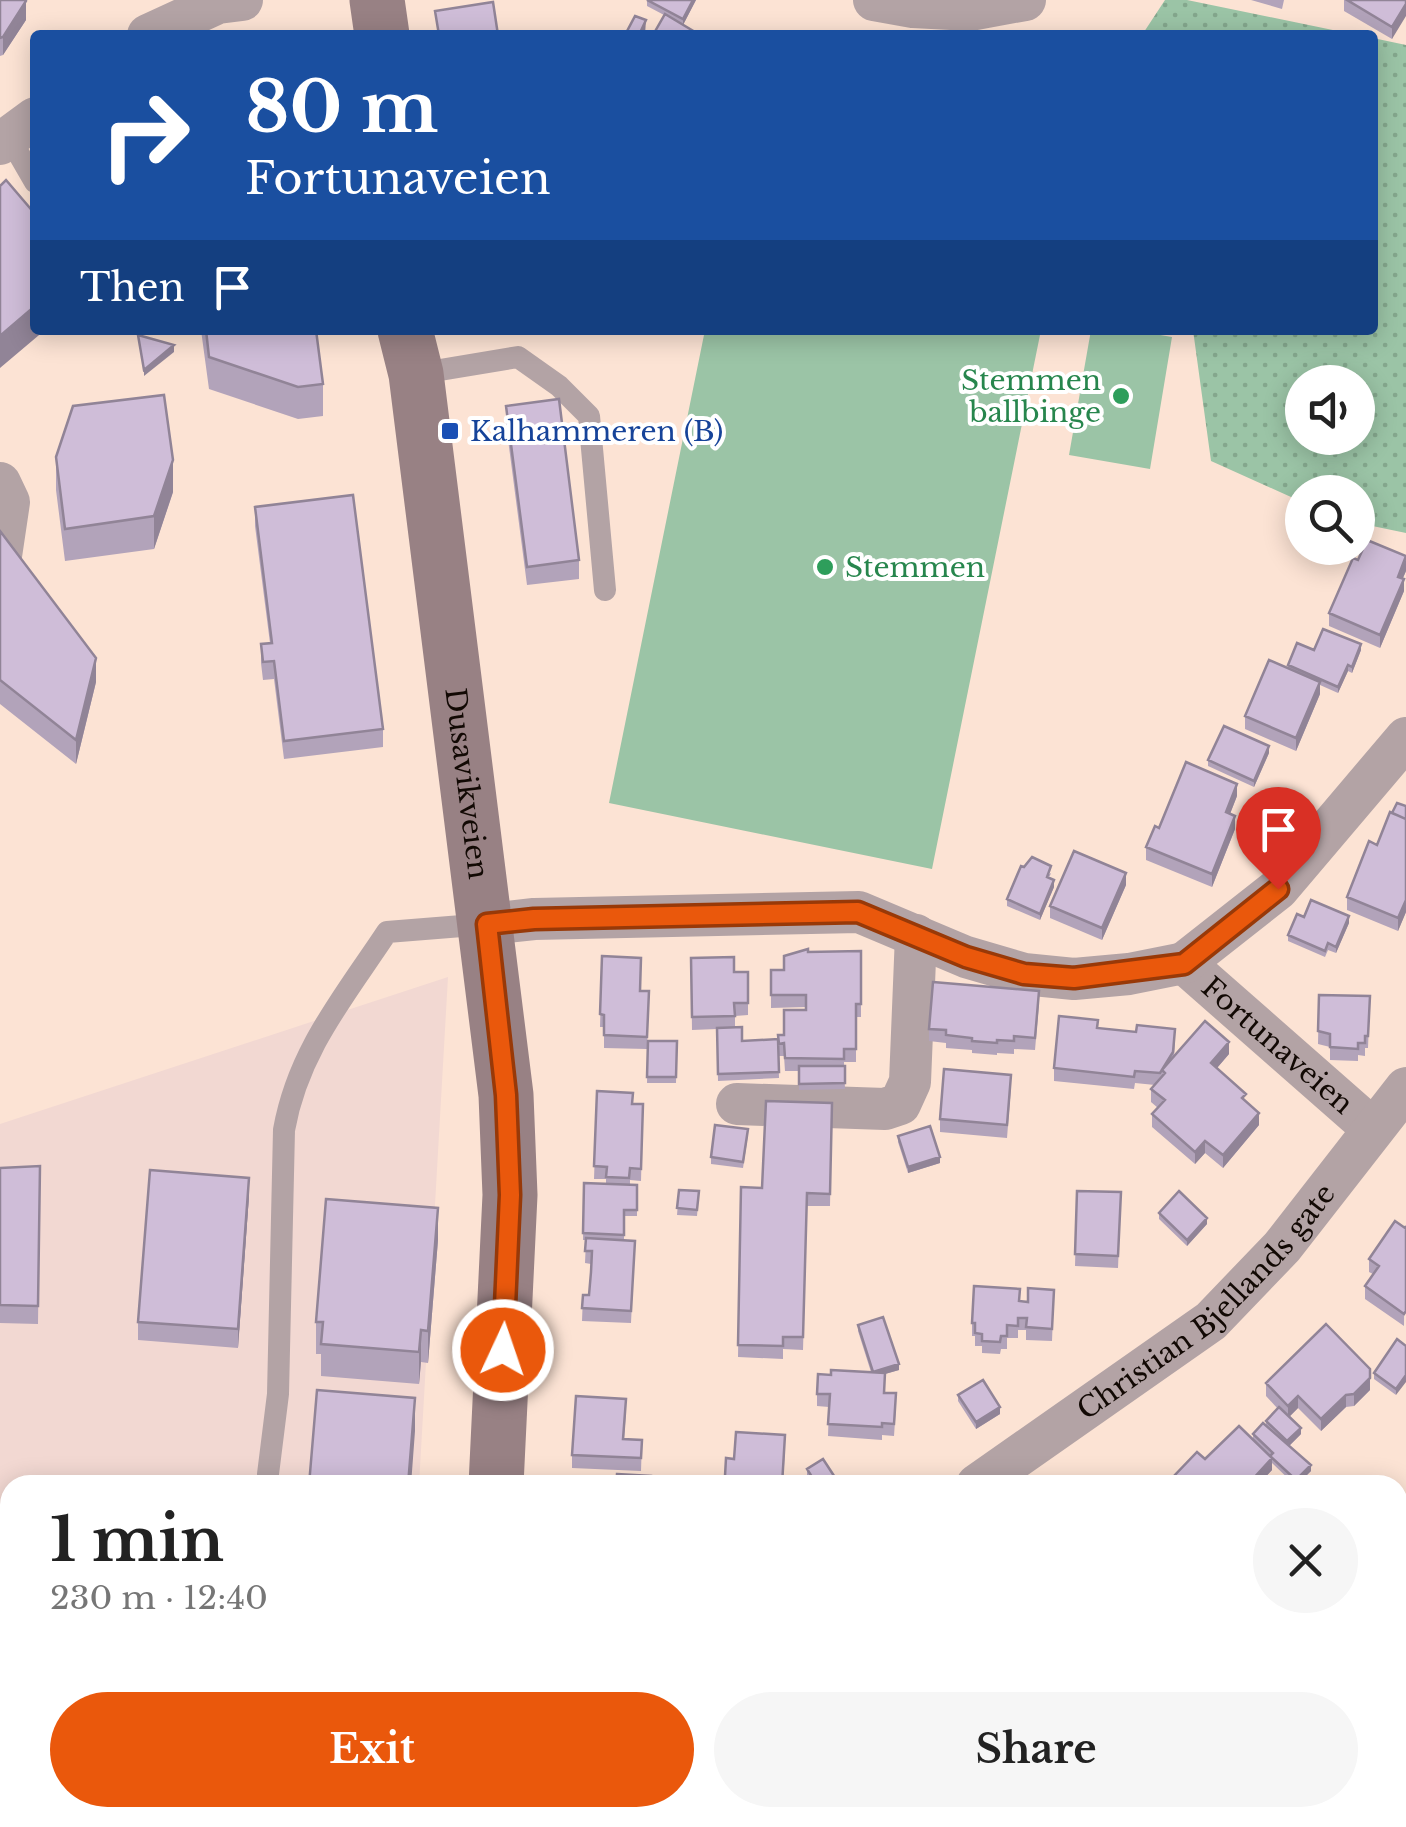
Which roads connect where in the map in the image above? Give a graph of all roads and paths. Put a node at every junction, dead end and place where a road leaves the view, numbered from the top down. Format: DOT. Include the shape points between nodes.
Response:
graph roads {
  1 [pos="349,0"];
  2 [pos="377,0"];
  3 [pos="874,0"];
  4 [pos="1025,0"];
  5 [pos="226,1"];
  6 [pos="159,30"];
  7 [pos="348,30"];
  8 [pos="381,30"];
  9 [pos="15,133"];
  10 [pos="30,170"];
  11 [pos="411,343"];
  12 [pos="0,483"];
  13 [pos="1,556"];
  14 [pos="606,590"];
  15 [pos="1406,738"];
  16 [pos="487,924"];
  17 [pos="916,935"];
  18 [pos="1184,964"];
  19 [pos="737,1104"];
  20 [pos="1393,1113"];
  21 [pos="268,1474"];
  22 [pos="494,1475"];
  23 [pos="991,1475"];
  1 -- 7 [label="main road"];
  2 -- 8 [label="main road"];
  3 -- 4 [label="street" via="970,10"];
  5 -- 6 [label="street"];
  9 -- 10 [label="lane"];
  11 -- 14 [label="lane" via="518,357 589,416"];
  11 -- 16 [label="main road, Dusavikveien"];
  12 -- 13 [label="street" via="9,502"];
  15 -- 18 [label="street, Fortunaveien" via="1278,889"];
  16 -- 17 [label="street, Fortunaveien" via="858,912"];
  16 -- 21 [label="lane" via="387,932 296,1080 284,1130 278,1394"];
  16 -- 22 [label="main road, Dusavikveien" via="510,1195"];
  17 -- 18 [label="street, Fortunaveien" via="1024,974 1074,978"];
  17 -- 19 [label="street" via="910,1082 900,1104"];
  18 -- 20 [label="street, Fortunaveien"];
  20 -- 23 [label="street, Christian Bjellands gate" via="1212,1321"];
}
